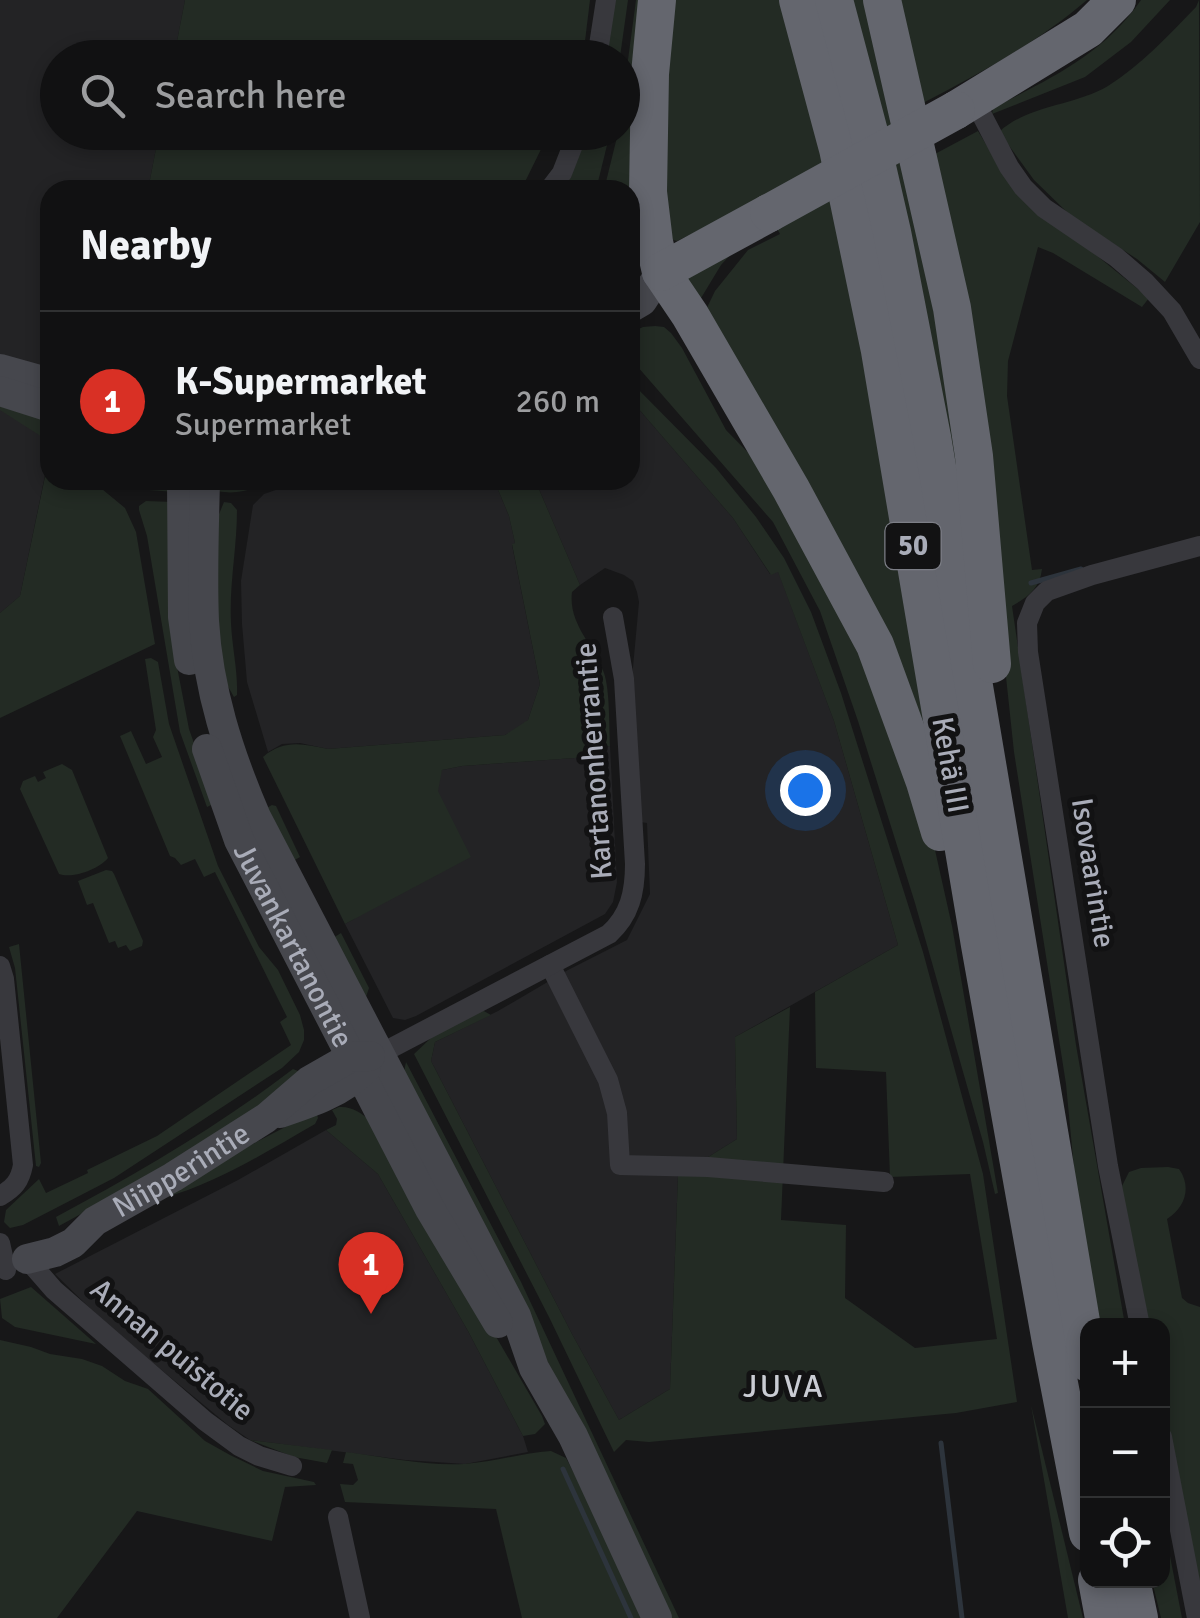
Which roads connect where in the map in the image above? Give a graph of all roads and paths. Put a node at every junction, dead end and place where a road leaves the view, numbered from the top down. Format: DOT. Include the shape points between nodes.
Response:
graph roads {
  1 [pos="606,0"];
  2 [pos="657,0"];
  3 [pos="798,0"];
  4 [pos="834,0"];
  5 [pos="882,0"];
  6 [pos="1103,0"];
  7 [pos="1116,0"];
  8 [pos="600,40"];
  9 [pos="975,100"];
  10 [pos="571,150"];
  11 [pos="557,180"];
  12 [pos="646,276"];
  13 [pos="640,302"];
  14 [pos="1200,359"];
  15 [pos="0,369"];
  16 [pos="40,380"];
  17 [pos="0,391"];
  18 [pos="40,404"];
  19 [pos="182,490"];
  20 [pos="205,490"];
  21 [pos="1200,546"];
  22 [pos="614,617"];
  23 [pos="1005,876"];
  24 [pos="980,945"];
  25 [pos="550,965"];
  26 [pos="0,966"];
  27 [pos="363,1062"];
  28 [pos="884,1182"];
  29 [pos="0,1196"];
  30 [pos="6,1262"];
  31 [pos="1080,1318"];
  32 [pos="1138,1318"];
  33 [pos="292,1466"];
  34 [pos="1170,1478"];
  35 [pos="1081,1498"];
  36 [pos="338,1517"];
  37 [pos="1098,1588"];
  38 [pos="1133,1588"];
  39 [pos="360,1618"];
  40 [pos="657,1618"];
  41 [pos="1104,1618"];
  42 [pos="1140,1618"];
  43 [pos="1197,1618"];
  1 -- 8 [label="street"];
  2 -- 12 [label="highway"];
  3 -- 24 [label="highway, Kehä III / 50" via="880,350"];
  4 -- 23 [label="highway, Kehä III / 50" via="900,269"];
  5 -- 23 [label="highway" via="952,308 974,456 1006,784"];
  6 -- 9 [label="highway"];
  7 -- 9 [label="highway" via="1088,29"];
  9 -- 12 [label="highway, bridge"];
  9 -- 14 [label="street" via="1023,187 1146,282"];
  10 -- 11 [label="street"];
  12 -- 13 [label="main road"];
  12 -- 24 [label="highway" via="690,315 875,645 926,782 956,897"];
  15 -- 16 [label="main road"];
  17 -- 18 [label="main road"];
  19 -- 27 [label="main road, Juvankartanontie" via="183,617 206,747 239,840"];
  20 -- 27 [label="main road, Juvankartanontie" via="204,623 226,740"];
  21 -- 32 [label="street, Isovaarintie" via="1047,591 1028,623 1108,1166"];
  22 -- 25 [label="street, Kartanonherrantie" via="624,679 633,892 610,934"];
  23 -- 31 [label="highway, Kehä III / 50"];
  24 -- 35 [label="highway, Kehä III / 50"];
  25 -- 27 [label="street, Kartanonherrantie"];
  25 -- 28 [label="street" via="608,1080 620,1166"];
  26 -- 29 [label="street" via="23,1165 21,1178"];
  27 -- 30 [label="main road, Niipperintie" via="309,1082 266,1118 95,1222 73,1243"];
  27 -- 40 [label="main road, Juvankartanontie" via="516,1316 534,1368"];
  30 -- 33 [label="street, Annan puistotie" via="54,1290 238,1446"];
  34 -- 43 [label="street"];
  36 -- 39 [label="street"];
  37 -- 41 [label="highway"];
  38 -- 42 [label="highway"];
}
